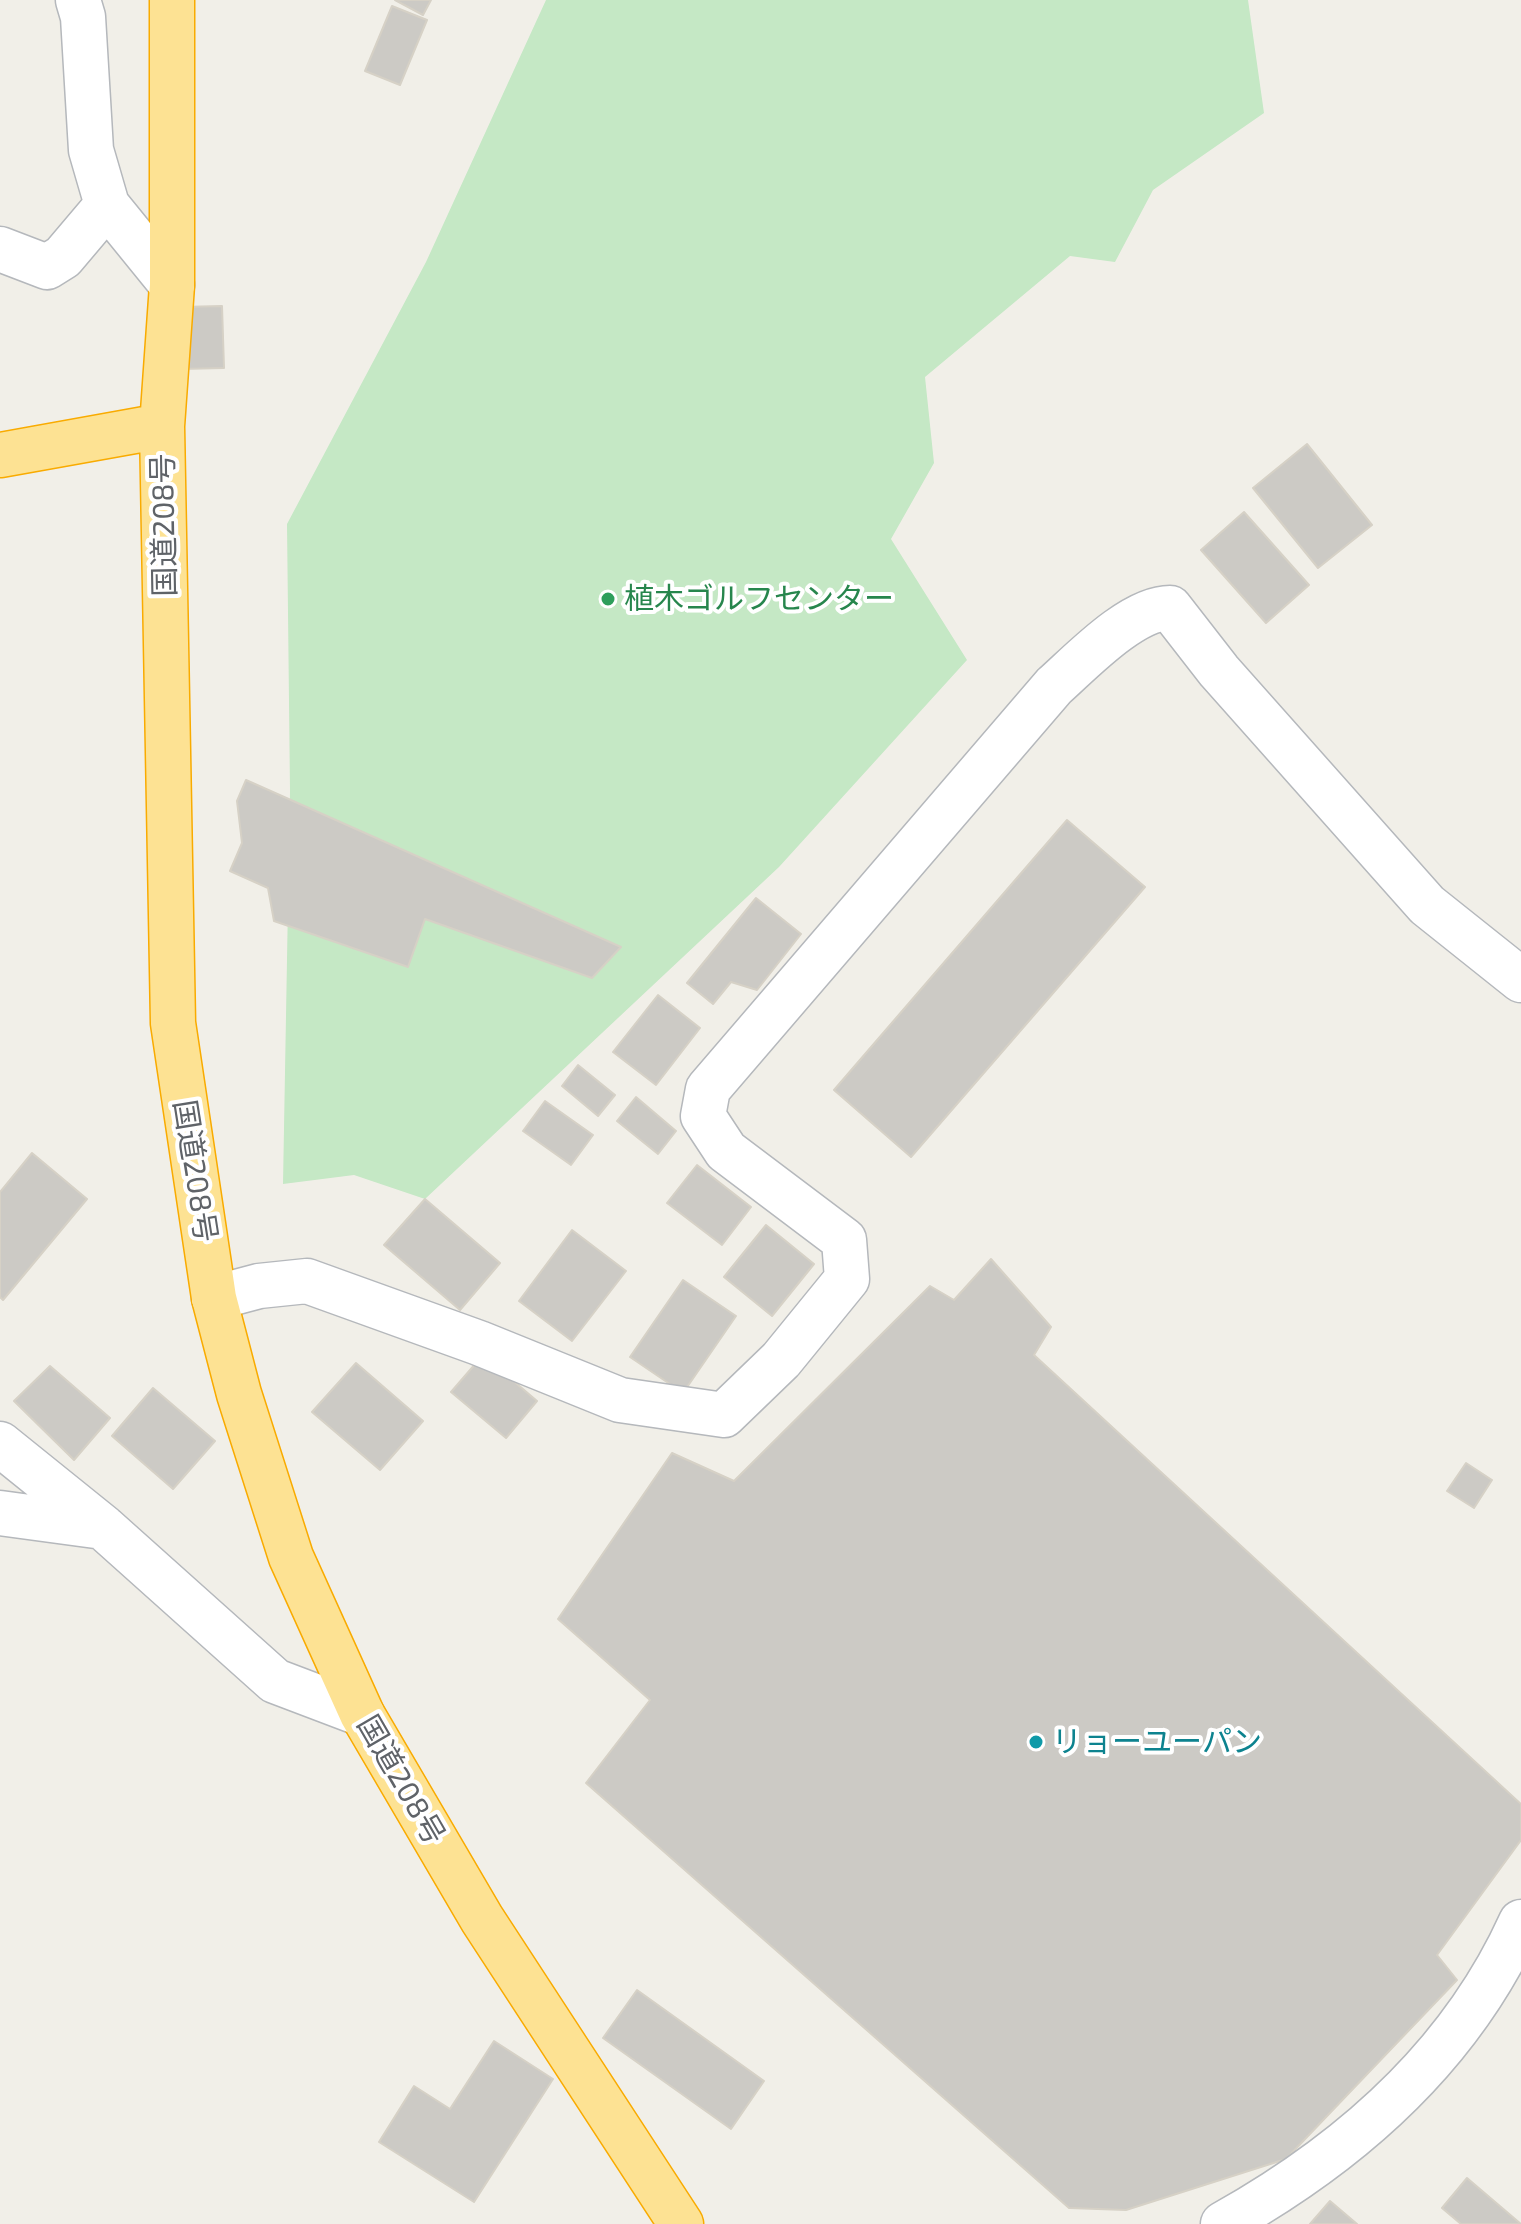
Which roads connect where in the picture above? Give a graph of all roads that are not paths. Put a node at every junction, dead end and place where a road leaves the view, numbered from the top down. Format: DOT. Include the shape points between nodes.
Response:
graph roads {
  1 [pos="78,0"];
  2 [pos="172,0"];
  3 [pos="107,205"];
  4 [pos="0,249"];
  5 [pos="172,285"];
  6 [pos="162,426"];
  7 [pos="0,455"];
  8 [pos="1521,980"];
  9 [pos="214,1298"];
  10 [pos="0,1444"];
  11 [pos="0,1513"];
  12 [pos="103,1527"];
  13 [pos="362,1714"];
  14 [pos="1521,1922"];
  15 [pos="681,2224"];
  16 [pos="1223,2224"];
  1 -- 3 [label="street" via="91,150"];
  2 -- 5 [label="highway, 国道208号"];
  3 -- 4 [label="street" via="63,257 47,267"];
  3 -- 5 [label="street"];
  5 -- 6 [label="highway, 国道208号"];
  6 -- 7 [label="highway"];
  6 -- 9 [label="highway, 国道208号" via="173,1023"];
  8 -- 9 [label="street" via="1427,905 1219,671 1170,608 1155,608 1103,642 1054,686 708,1089 703,1116 726,1151 844,1240 847,1279 781,1360 724,1415 620,1400 307,1281"];
  9 -- 13 [label="highway, 国道208号" via="291,1557"];
  10 -- 12 [label="street"];
  11 -- 12 [label="street"];
  12 -- 13 [label="street" via="275,1681"];
  13 -- 15 [label="highway, 国道208号" via="482,1919"];
  14 -- 16 [label="street" via="1500,1969 1445,2049 1372,2120 1285,2189"];
}
